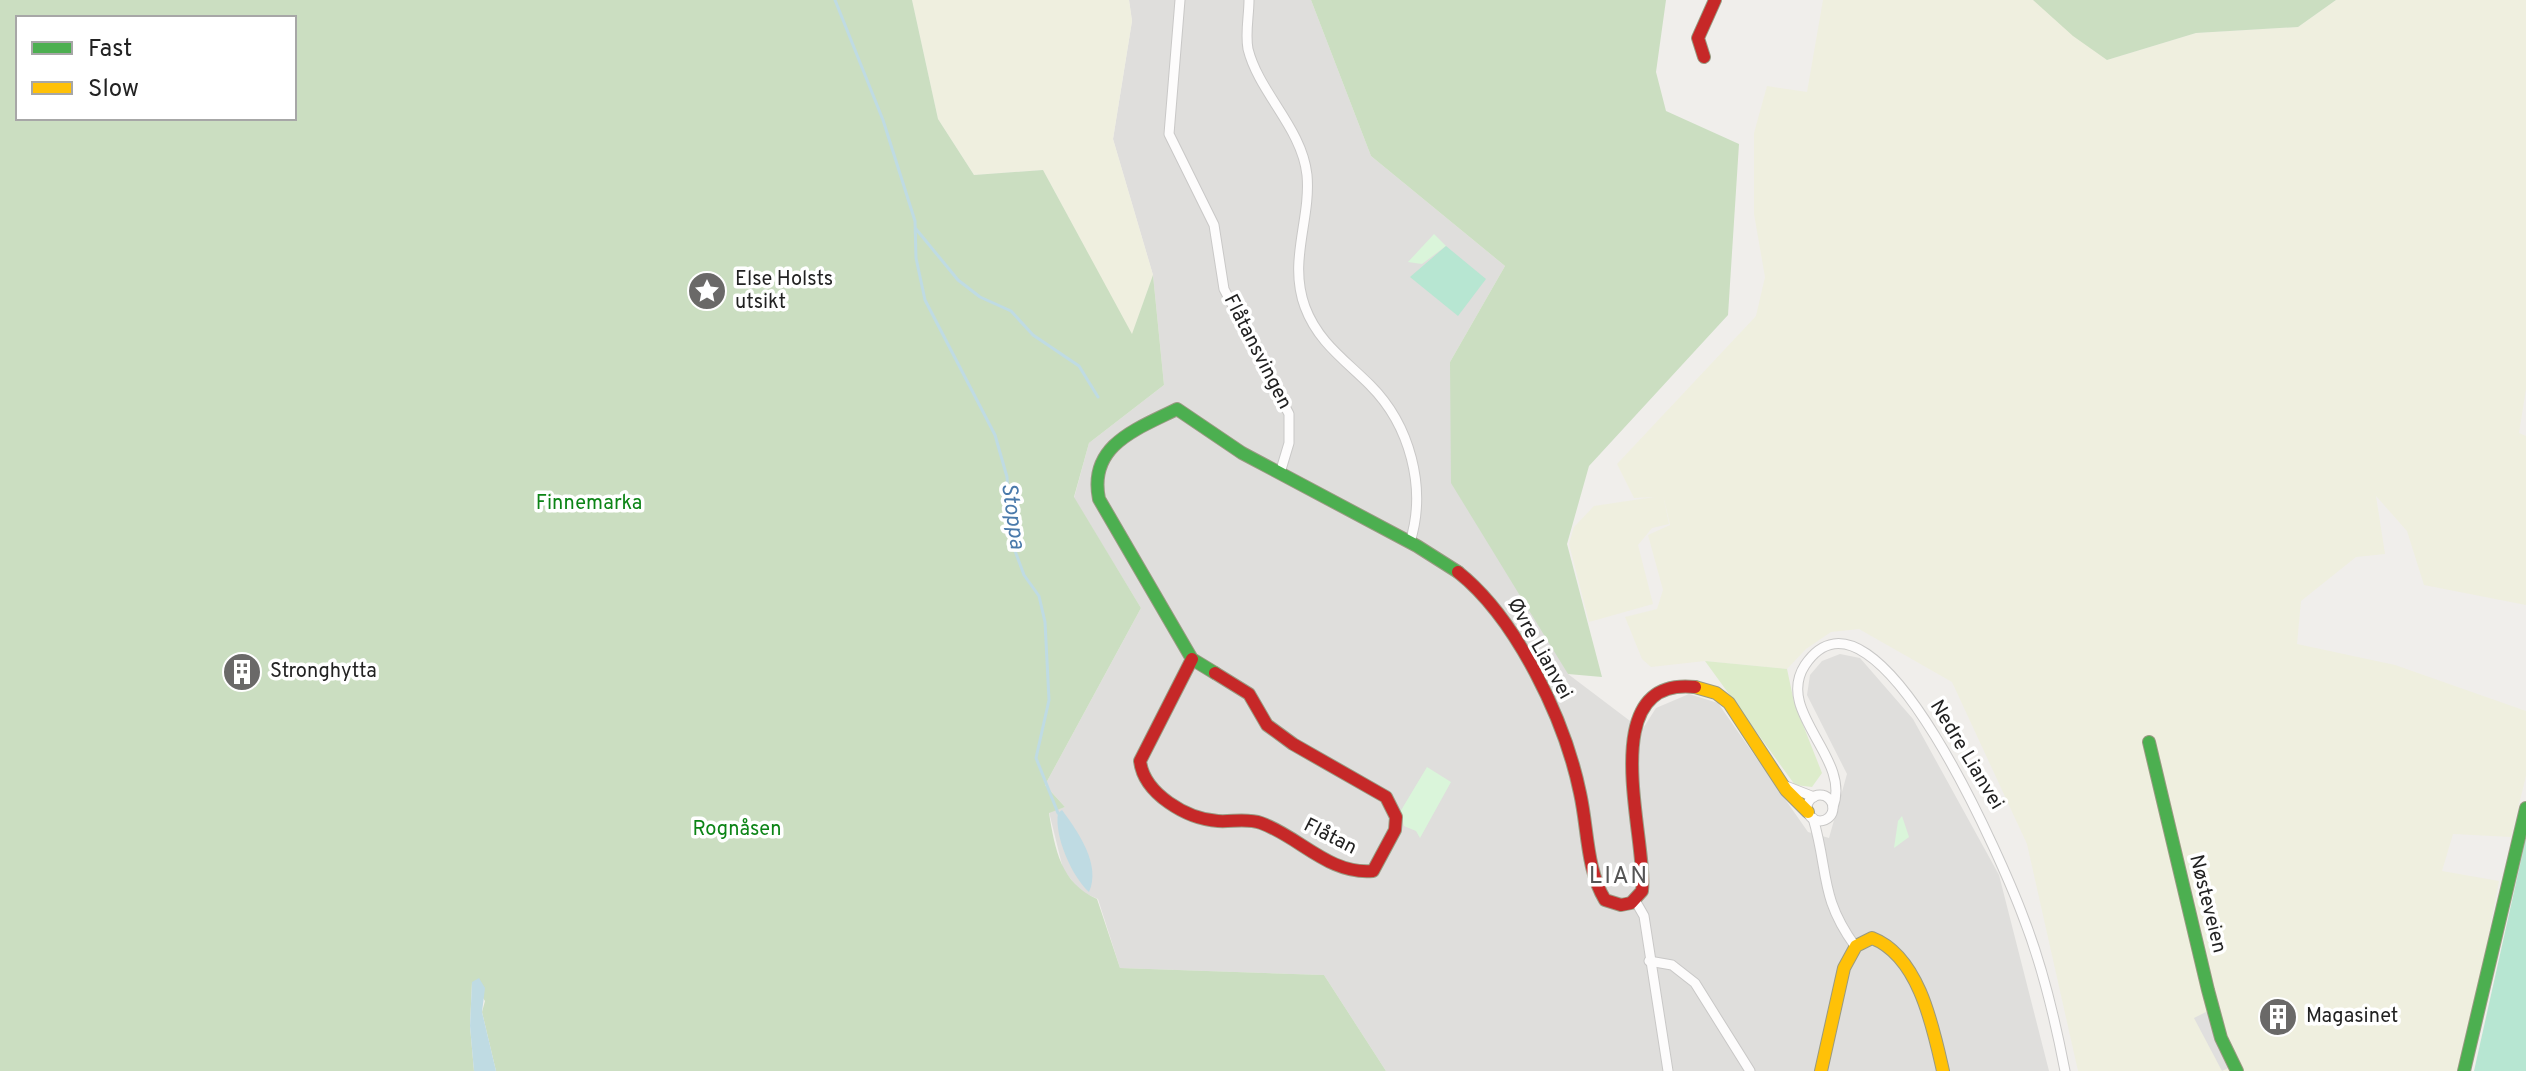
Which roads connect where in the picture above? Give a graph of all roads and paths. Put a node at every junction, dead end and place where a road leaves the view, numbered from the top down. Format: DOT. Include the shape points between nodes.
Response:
graph roads {
  1 [pos="1180,0"];
  2 [pos="1249,0"];
  3 [pos="1715,0"];
  4 [pos="1704,57"];
  5 [pos="1177,409"];
  6 [pos="1280,473"];
  7 [pos="1410,542"];
  8 [pos="1192,659"];
  9 [pos="2149,742"];
  10 [pos="1833,774"];
  11 [pos="1786,786"];
  12 [pos="1818,796"];
  13 [pos="1833,807"];
  14 [pos="2526,808"];
  15 [pos="1810,815"];
  16 [pos="1829,817"];
  17 [pos="1820,835"];
  18 [pos="1636,902"];
  19 [pos="1855,946"];
  20 [pos="1649,961"];
  21 [pos="1668,1071"];
  22 [pos="1750,1071"];
  23 [pos="1821,1071"];
  24 [pos="1943,1071"];
  25 [pos="2065,1071"];
  26 [pos="2237,1071"];
  27 [pos="2464,1071"];
  1 -- 6 [label="street, Flåtansvingen" via="1169,134 1214,225 1224,289 1289,414 1289,443"];
  2 -- 7 [label="street" via="1248,49 1305,162 1297,262 1304,304 1329,347 1377,393 1413,454 1415,525"];
  3 -- 4 [label="street" via="1698,38"];
  5 -- 6 [label="street, Øvre Lianvei" via="1213,437"];
  5 -- 8 [label="street, Flåtan" via="1108,449 1095,479 1099,499"];
  6 -- 7 [label="street, Øvre Lianvei"];
  7 -- 18 [label="street, Øvre Lianvei" via="1469,578 1510,632 1578,783 1599,894 1616,905"];
  8 -- 8 [label="street, Flåtan" via="1140,761 1147,786 1207,819 1261,823 1348,870 1373,871 1395,830 1396,817 1386,797 1293,744 1267,725 1249,694"];
  9 -- 26 [label="street, Nøsteveien" via="2211,1001"];
  10 -- 12 [label="street"];
  10 -- 13 [label="street, Nedre Lianvei" via="1838,787"];
  10 -- 25 [label="street, Nedre Lianvei" via="1801,705 1798,685 1804,666 1818,652 1850,644 1872,656 1911,703 1983,820 2033,944"];
  11 -- 12 [label="street"];
  11 -- 15 [label="street"];
  11 -- 18 [label="street" via="1718,694 1686,686 1656,695 1639,717 1633,743 1633,802 1643,884"];
  12 -- 13 [label="street" via="1830,799"];
  12 -- 15 [label="street" via="1808,803"];
  13 -- 16 [label="street"];
  14 -- 27 [label="street"];
  15 -- 16 [label="street" via="1820,821"];
  15 -- 17 [label="street"];
  16 -- 17 [label="street"];
  17 -- 19 [label="street" via="1828,901"];
  18 -- 20 [label="street" via="1644,916"];
  19 -- 23 [label="street" via="1831,1018"];
  19 -- 24 [label="street" via="1879,941 1902,959 1924,1004"];
  20 -- 21 [label="street"];
  20 -- 22 [label="street" via="1672,965 1695,983"];
}
